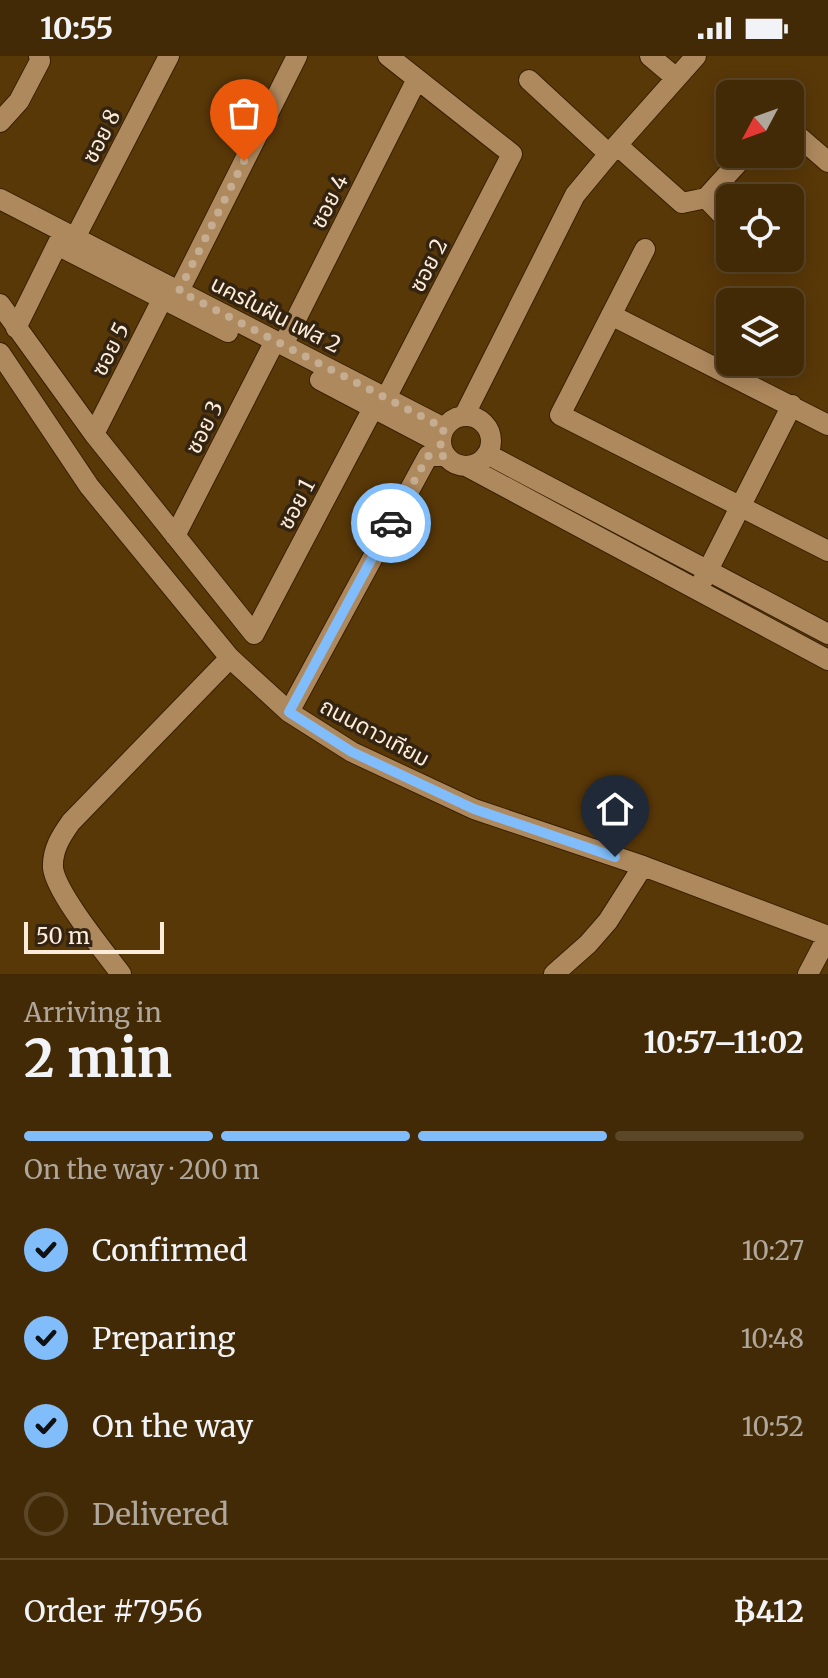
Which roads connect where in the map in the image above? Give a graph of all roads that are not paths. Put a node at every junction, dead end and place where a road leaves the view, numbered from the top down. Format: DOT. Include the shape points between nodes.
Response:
graph roads {
  1 [pos="39,56"];
  2 [pos="169,56"];
  3 [pos="297,56"];
  4 [pos="388,56"];
  5 [pos="650,56"];
  6 [pos="696,56"];
  7 [pos="676,78"];
  8 [pos="417,79"];
  9 [pos="529,80"];
  10 [pos="0,122"];
  11 [pos="804,141"];
  12 [pos="613,149"];
  13 [pos="828,162"];
  14 [pos="733,168"];
  15 [pos="706,198"];
  16 [pos="0,199"];
  17 [pos="716,208"];
  18 [pos="65,238"];
  19 [pos="645,249"];
  20 [pos="170,292"];
  21 [pos="0,304"];
  22 [pos="611,315"];
  23 [pos="16,328"];
  24 [pos="276,347"];
  25 [pos="0,353"];
  26 [pos="380,400"];
  27 [pos="787,403"];
  28 [pos="464,416"];
  29 [pos="828,425"];
  30 [pos="94,434"];
  31 [pos="443,442"];
  32 [pos="487,454"];
  33 [pos="468,467"];
  34 [pos="735,503"];
  35 [pos="175,536"];
  36 [pos="828,551"];
  37 [pos="702,567"];
  38 [pos="691,587"];
  39 [pos="828,634"];
  40 [pos="230,658"];
  41 [pos="828,660"];
  42 [pos="289,712"];
  43 [pos="643,866"];
  44 [pos="828,936"];
  45 [pos="121,974"];
  46 [pos="554,974"];
  47 [pos="808,974"];
  1 -- 10 [label="street" via="19,101"];
  2 -- 18 [label="street, ซอย 8"];
  3 -- 20 [label="street, ซอย 5"];
  4 -- 8 [label="street"];
  5 -- 7 [label="street"];
  6 -- 7 [label="street"];
  7 -- 12 [label="street"];
  8 -- 24 [label="street, ซอย 4"];
  8 -- 26 [label="street, ซอย 2" via="512,154"];
  9 -- 12 [label="street"];
  11 -- 13 [label="street"];
  12 -- 15 [label="street" via="677,210"];
  12 -- 28 [label="street" via="575,195"];
  14 -- 15 [label="street"];
  15 -- 17 [label="street"];
  16 -- 18 [label="street, นครในฝัน เฟส 2"];
  18 -- 20 [label="street, นครในฝัน เฟส 2"];
  18 -- 23 [label="street, ซอย 8"];
  19 -- 22 [label="street"];
  20 -- 24 [label="street, นครในฝัน เฟส 2"];
  20 -- 30 [label="street, ซอย 5"];
  21 -- 23 [label="street"];
  22 -- 27 [label="street"];
  22 -- 34 [label="street" via="560,415"];
  23 -- 30 [label="street"];
  24 -- 26 [label="street, นครในฝัน เฟส 2"];
  24 -- 35 [label="street, ซอย 3"];
  25 -- 40 [label="street, ถนนดาวเทียม" via="89,486"];
  26 -- 31 [label="street, นครในฝัน เฟส 2"];
  26 -- 35 [label="street, ซอย 1" via="254,634"];
  27 -- 29 [label="street"];
  27 -- 34 [label="street"];
  28 -- 31 [label="street" via="456,418"];
  28 -- 32 [label="street" via="485,425 491,439"];
  30 -- 35 [label="street"];
  31 -- 33 [label="street" via="453,463"];
  31 -- 42 [label="street" via="428,456"];
  32 -- 33 [label="street"];
  32 -- 37 [label="street"];
  33 -- 38 [label="street"];
  34 -- 36 [label="street"];
  34 -- 37 [label="street"];
  37 -- 38 [label="street"];
  37 -- 39 [label="street"];
  38 -- 41 [label="street"];
  40 -- 42 [label="street, ถนนดาวเทียม"];
  40 -- 45 [label="street" via="71,822 54,851 53,870 61,890"];
  42 -- 43 [label="street, ถนนดาวเทียม" via="352,752 474,809"];
  43 -- 44 [label="street, ถนนดาวเทียม"];
  43 -- 46 [label="street" via="608,921"];
  44 -- 47 [label="street"];
}
